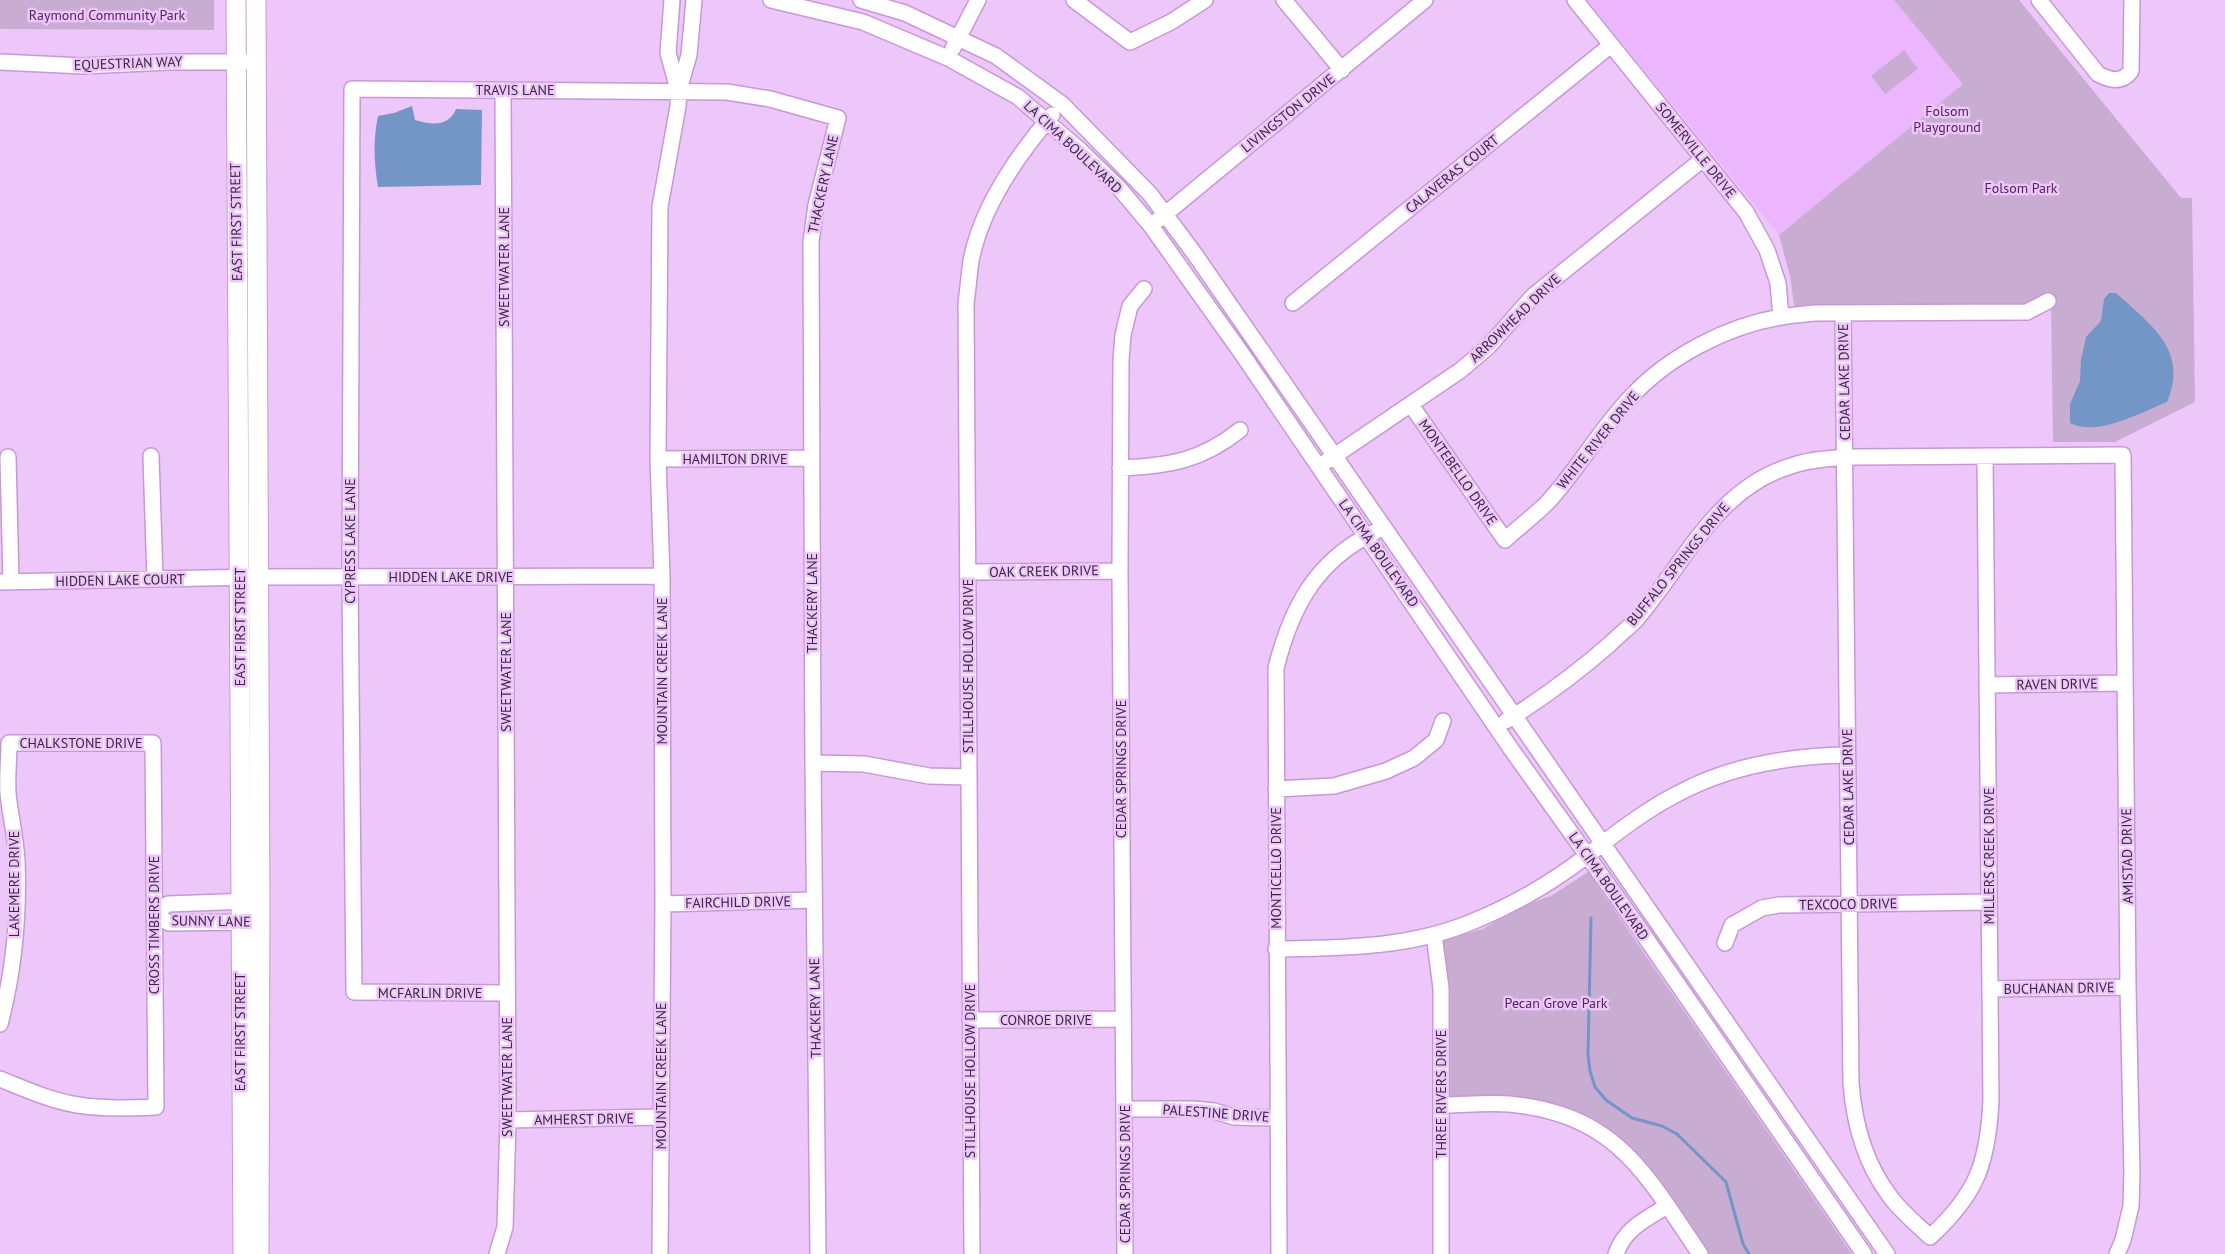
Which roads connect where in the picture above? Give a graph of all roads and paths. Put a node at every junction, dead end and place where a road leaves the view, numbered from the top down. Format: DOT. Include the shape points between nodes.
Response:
graph roads {
  1 [pos="236,0"];
  2 [pos="256,0"];
  3 [pos="672,0"];
  4 [pos="694,0"];
  5 [pos="771,0"];
  6 [pos="861,0"];
  7 [pos="978,0"];
  8 [pos="1074,0"];
  9 [pos="1205,0"];
  10 [pos="1284,0"];
  11 [pos="1425,0"];
  12 [pos="1575,0"];
  13 [pos="2039,0"];
  14 [pos="2132,0"];
  15 [pos="958,40"];
  16 [pos="1611,45"];
  17 [pos="948,58"];
  18 [pos="0,62"];
  19 [pos="234,62"];
  20 [pos="255,62"];
  21 [pos="1342,70"];
  22 [pos="352,90"];
  23 [pos="503,90"];
  24 [pos="679,90"];
  25 [pos="1062,104"];
  26 [pos="1047,122"];
  27 [pos="1703,159"];
  28 [pos="1164,213"];
  29 [pos="1151,226"];
  30 [pos="1144,289"];
  31 [pos="2048,301"];
  32 [pos="1293,303"];
  33 [pos="1843,313"];
  34 [pos="1781,317"];
  35 [pos="1411,405"];
  36 [pos="1240,430"];
  37 [pos="2123,455"];
  38 [pos="151,456"];
  39 [pos="1334,456"];
  40 [pos="1985,456"];
  41 [pos="8,457"];
  42 [pos="812,458"];
  43 [pos="1845,458"];
  44 [pos="658,459"];
  45 [pos="1319,466"];
  46 [pos="1120,468"];
  47 [pos="1384,527"];
  48 [pos="1367,536"];
  49 [pos="1505,540"];
  50 [pos="1120,571"];
  51 [pos="968,572"];
  52 [pos="662,576"];
  53 [pos="350,577"];
  54 [pos="505,577"];
  55 [pos="249,578"];
  56 [pos="156,579"];
  57 [pos="6,582"];
  58 [pos="2125,683"];
  59 [pos="1988,685"];
  60 [pos="1515,716"];
  61 [pos="1443,721"];
  62 [pos="1496,727"];
  63 [pos="153,742"];
  64 [pos="9,743"];
  65 [pos="1847,755"];
  66 [pos="812,763"];
  67 [pos="969,777"];
  68 [pos="1276,789"];
  69 [pos="1602,842"];
  70 [pos="1587,855"];
  71 [pos="814,900"];
  72 [pos="260,901"];
  73 [pos="240,902"];
  74 [pos="1989,902"];
  75 [pos="1849,903"];
  76 [pos="663,904"];
  77 [pos="154,914"];
  78 [pos="240,922"];
  79 [pos="260,922"];
  80 [pos="1434,935"];
  81 [pos="1725,944"];
  82 [pos="1276,949"];
  83 [pos="2128,987"];
  84 [pos="1990,989"];
  85 [pos="354,992"];
  86 [pos="506,993"];
  87 [pos="1122,1019"];
  88 [pos="970,1020"];
  89 [pos="0,1024"];
  90 [pos="0,1079"];
  91 [pos="1441,1105"];
  92 [pos="1124,1109"];
  93 [pos="250,1113"];
  94 [pos="660,1117"];
  95 [pos="1277,1118"];
  96 [pos="508,1120"];
  97 [pos="250,1181"];
  98 [pos="1667,1206"];
  99 [pos="1930,1237"];
  100 [pos="243,1254"];
  101 [pos="259,1254"];
  102 [pos="497,1254"];
  103 [pos="660,1254"];
  104 [pos="818,1254"];
  105 [pos="972,1254"];
  106 [pos="1125,1254"];
  107 [pos="1278,1254"];
  108 [pos="1441,1254"];
  109 [pos="1616,1254"];
  110 [pos="1700,1254"];
  111 [pos="1864,1254"];
  112 [pos="1886,1254"];
  113 [pos="2117,1254"];
  1 -- 19 [label="main road, EAST FIRST STREET"];
  2 -- 20 [label="main road, EAST FIRST STREET"];
  3 -- 24 [label="street, MOUNTAIN CREEK LANE" via="668,52"];
  4 -- 24 [label="street, MOUNTAIN CREEK LANE" via="689,55"];
  5 -- 17 [label="street, LA CIMA BOULEVARD" via="863,22"];
  6 -- 15 [label="street, LA CIMA BOULEVARD" via="905,13"];
  7 -- 15 [label="street"];
  8 -- 9 [label="street" via="1130,42 1167,25"];
  10 -- 21 [label="street"];
  11 -- 21 [label="street, LIVINGSTON DRIVE"];
  12 -- 16 [label="street, SOMERVILLE DRIVE"];
  13 -- 14 [label="street" via="2098,74 2109,80 2126,78 2131,71"];
  15 -- 17 [label="street"];
  15 -- 25 [label="street, LA CIMA BOULEVARD" via="996,56"];
  16 -- 27 [label="street, SOMERVILLE DRIVE"];
  16 -- 32 [label="street, CALAVERAS COURT"];
  17 -- 26 [label="street, LA CIMA BOULEVARD" via="1018,97"];
  18 -- 19 [label="street, EQUESTRIAN WAY" via="83,66"];
  19 -- 20 [label="street, EQUESTRIAN WAY"];
  19 -- 55 [label="main road, EAST FIRST STREET"];
  20 -- 55 [label="main road, EAST FIRST STREET"];
  21 -- 28 [label="street, LIVINGSTON DRIVE"];
  22 -- 23 [label="street, TRAVIS LANE"];
  22 -- 53 [label="street, CYPRESS LAKE LANE"];
  23 -- 24 [label="street, TRAVIS LANE"];
  23 -- 54 [label="street, SWEETWATER LANE"];
  24 -- 42 [label="street, THACKERY LANE" via="770,98 838,118 816,205 811,242"];
  24 -- 44 [label="street, MOUNTAIN CREEK LANE" via="660,207"];
  25 -- 26 [label="street, STILLHOUSE HOLLOW DRIVE"];
  25 -- 28 [label="street, LA CIMA BOULEVARD" via="1150,194"];
  26 -- 29 [label="street, LA CIMA BOULEVARD" via="1120,189"];
  26 -- 51 [label="street, STILLHOUSE HOLLOW DRIVE" via="1008,174 986,216 971,260 966,303"];
  27 -- 34 [label="street, SOMERVILLE DRIVE" via="1746,212 1767,250 1778,283"];
  27 -- 35 [label="street, ARROWHEAD DRIVE" via="1533,296 1488,347"];
  28 -- 29 [label="street, LIVINGSTON DRIVE"];
  28 -- 39 [label="street, LA CIMA BOULEVARD"];
  29 -- 45 [label="street, LA CIMA BOULEVARD"];
  30 -- 46 [label="street, CEDAR SPRINGS DRIVE" via="1130,306 1123,335"];
  31 -- 33 [label="street, WHITE RIVER DRIVE" via="2027,312"];
  33 -- 34 [label="street, WHITE RIVER DRIVE"];
  33 -- 43 [label="street, CEDAR LAKE DRIVE"];
  34 -- 49 [label="street, WHITE RIVER DRIVE" via="1740,328 1711,341 1656,374 1621,409 1547,502"];
  35 -- 39 [label="street, ARROWHEAD DRIVE"];
  35 -- 49 [label="street, MONTEBELLO DRIVE"];
  36 -- 46 [label="street" via="1202,455 1157,466"];
  37 -- 40 [label="street, BUFFALO SPRINGS DRIVE"];
  37 -- 58 [label="street, AMISTAD DRIVE"];
  38 -- 56 [label="street"];
  39 -- 45 [label="street, ARROWHEAD DRIVE"];
  39 -- 47 [label="street, LA CIMA BOULEVARD"];
  40 -- 43 [label="street, BUFFALO SPRINGS DRIVE"];
  40 -- 59 [label="street, MILLERS CREEK DRIVE"];
  41 -- 57 [label="street"];
  42 -- 44 [label="street, HAMILTON DRIVE"];
  42 -- 66 [label="street, THACKERY LANE"];
  43 -- 60 [label="street, BUFFALO SPRINGS DRIVE" via="1790,466 1759,479 1733,497 1634,622 1574,676"];
  43 -- 65 [label="street, CEDAR LAKE DRIVE"];
  44 -- 52 [label="street, MOUNTAIN CREEK LANE"];
  45 -- 48 [label="street, LA CIMA BOULEVARD"];
  46 -- 50 [label="street, CEDAR SPRINGS DRIVE"];
  47 -- 48 [label="street, MONTICELLO DRIVE"];
  47 -- 60 [label="street, LA CIMA BOULEVARD"];
  48 -- 62 [label="street, LA CIMA BOULEVARD"];
  48 -- 68 [label="street, MONTICELLO DRIVE" via="1320,572 1306,590 1282,643 1276,668"];
  50 -- 51 [label="street, OAK CREEK DRIVE"];
  50 -- 87 [label="street, CEDAR SPRINGS DRIVE"];
  51 -- 67 [label="street, STILLHOUSE HOLLOW DRIVE"];
  52 -- 54 [label="street, HIDDEN LAKE DRIVE"];
  52 -- 76 [label="street, MOUNTAIN CREEK LANE"];
  53 -- 54 [label="street, HIDDEN LAKE DRIVE"];
  53 -- 55 [label="street, HIDDEN LAKE DRIVE"];
  53 -- 85 [label="street, CYPRESS LAKE LANE"];
  54 -- 86 [label="street, SWEETWATER LANE"];
  55 -- 56 [label="street, HIDDEN LAKE COURT"];
  55 -- 72 [label="main road, EAST FIRST STREET"];
  55 -- 73 [label="main road, EAST FIRST STREET"];
  56 -- 57 [label="street, HIDDEN LAKE COURT"];
  58 -- 59 [label="street, RAVEN DRIVE"];
  58 -- 83 [label="street, AMISTAD DRIVE"];
  59 -- 74 [label="street, MILLERS CREEK DRIVE"];
  60 -- 62 [label="street, BUFFALO SPRINGS DRIVE"];
  60 -- 69 [label="street, LA CIMA BOULEVARD"];
  61 -- 68 [label="street" via="1436,740 1414,758 1386,771 1334,786"];
  62 -- 70 [label="street, LA CIMA BOULEVARD"];
  63 -- 64 [label="street, CHALKSTONE DRIVE"];
  63 -- 77 [label="street, CROSS TIMBERS DRIVE"];
  64 -- 89 [label="street, LAKEMERE DRIVE" via="8,793 17,862 15,935 10,981"];
  65 -- 69 [label="street" via="1809,755 1719,775 1678,793"];
  65 -- 75 [label="street, CEDAR LAKE DRIVE"];
  66 -- 67 [label="street" via="864,764 929,776"];
  66 -- 71 [label="street, THACKERY LANE"];
  67 -- 88 [label="street, STILLHOUSE HOLLOW DRIVE"];
  68 -- 82 [label="street, MONTICELLO DRIVE"];
  69 -- 70 [label="street"];
  69 -- 112 [label="street, LA CIMA BOULEVARD"];
  70 -- 80 [label="street" via="1503,908"];
  70 -- 111 [label="street, LA CIMA BOULEVARD"];
  71 -- 76 [label="street, FAIRCHILD DRIVE"];
  71 -- 104 [label="street, THACKERY LANE"];
  72 -- 73 [label="street, SUNNY LANE"];
  72 -- 79 [label="main road, EAST FIRST STREET"];
  73 -- 77 [label="street, SUNNY LANE" via="168,904"];
  73 -- 78 [label="main road, EAST FIRST STREET"];
  74 -- 75 [label="street, TEXCOCO DRIVE"];
  74 -- 84 [label="street, MILLERS CREEK DRIVE"];
  75 -- 81 [label="street, TEXCOCO DRIVE" via="1762,908 1732,925"];
  75 -- 99 [label="street, CEDAR LAKE DRIVE" via="1853,1110 1870,1163 1889,1196"];
  76 -- 94 [label="street, MOUNTAIN CREEK LANE"];
  77 -- 78 [label="street, SUNNY LANE" via="168,923"];
  77 -- 90 [label="street, CROSS TIMBERS DRIVE" via="156,1107 77,1105"];
  78 -- 79 [label="street, SUNNY LANE"];
  78 -- 93 [label="main road, EAST FIRST STREET"];
  79 -- 93 [label="main road, EAST FIRST STREET"];
  80 -- 82 [label="street" via="1370,946"];
  80 -- 91 [label="street, THREE RIVERS DRIVE" via="1441,988"];
  82 -- 95 [label="street, MONTICELLO DRIVE"];
  83 -- 84 [label="street, BUCHANAN DRIVE"];
  83 -- 113 [label="street, AMISTAD DRIVE" via="2131,1206"];
  84 -- 99 [label="street, MILLERS CREEK DRIVE" via="1989,1135 1970,1192 1953,1216"];
  85 -- 86 [label="street, MCFARLIN DRIVE"];
  86 -- 96 [label="street, SWEETWATER LANE"];
  87 -- 88 [label="street, CONROE DRIVE"];
  87 -- 92 [label="street, CEDAR SPRINGS DRIVE"];
  88 -- 105 [label="street, STILLHOUSE HOLLOW DRIVE"];
  91 -- 98 [label="street" via="1508,1104 1557,1112 1577,1120 1598,1131 1624,1152"];
  91 -- 108 [label="street, THREE RIVERS DRIVE"];
  92 -- 95 [label="street, PALESTINE DRIVE" via="1194,1109 1234,1117"];
  92 -- 106 [label="street, CEDAR SPRINGS DRIVE"];
  93 -- 97 [label="main road, EAST FIRST STREET"];
  94 -- 96 [label="street, AMHERST DRIVE"];
  94 -- 103 [label="street, MOUNTAIN CREEK LANE"];
  95 -- 107 [label="street, MONTICELLO DRIVE"];
  96 -- 102 [label="street, SWEETWATER LANE" via="505,1227"];
  97 -- 100 [label="main road, EAST FIRST STREET"];
  97 -- 101 [label="main road, EAST FIRST STREET"];
  98 -- 109 [label="street" via="1634,1226 1621,1240"];
  98 -- 110 [label="street"];
}
